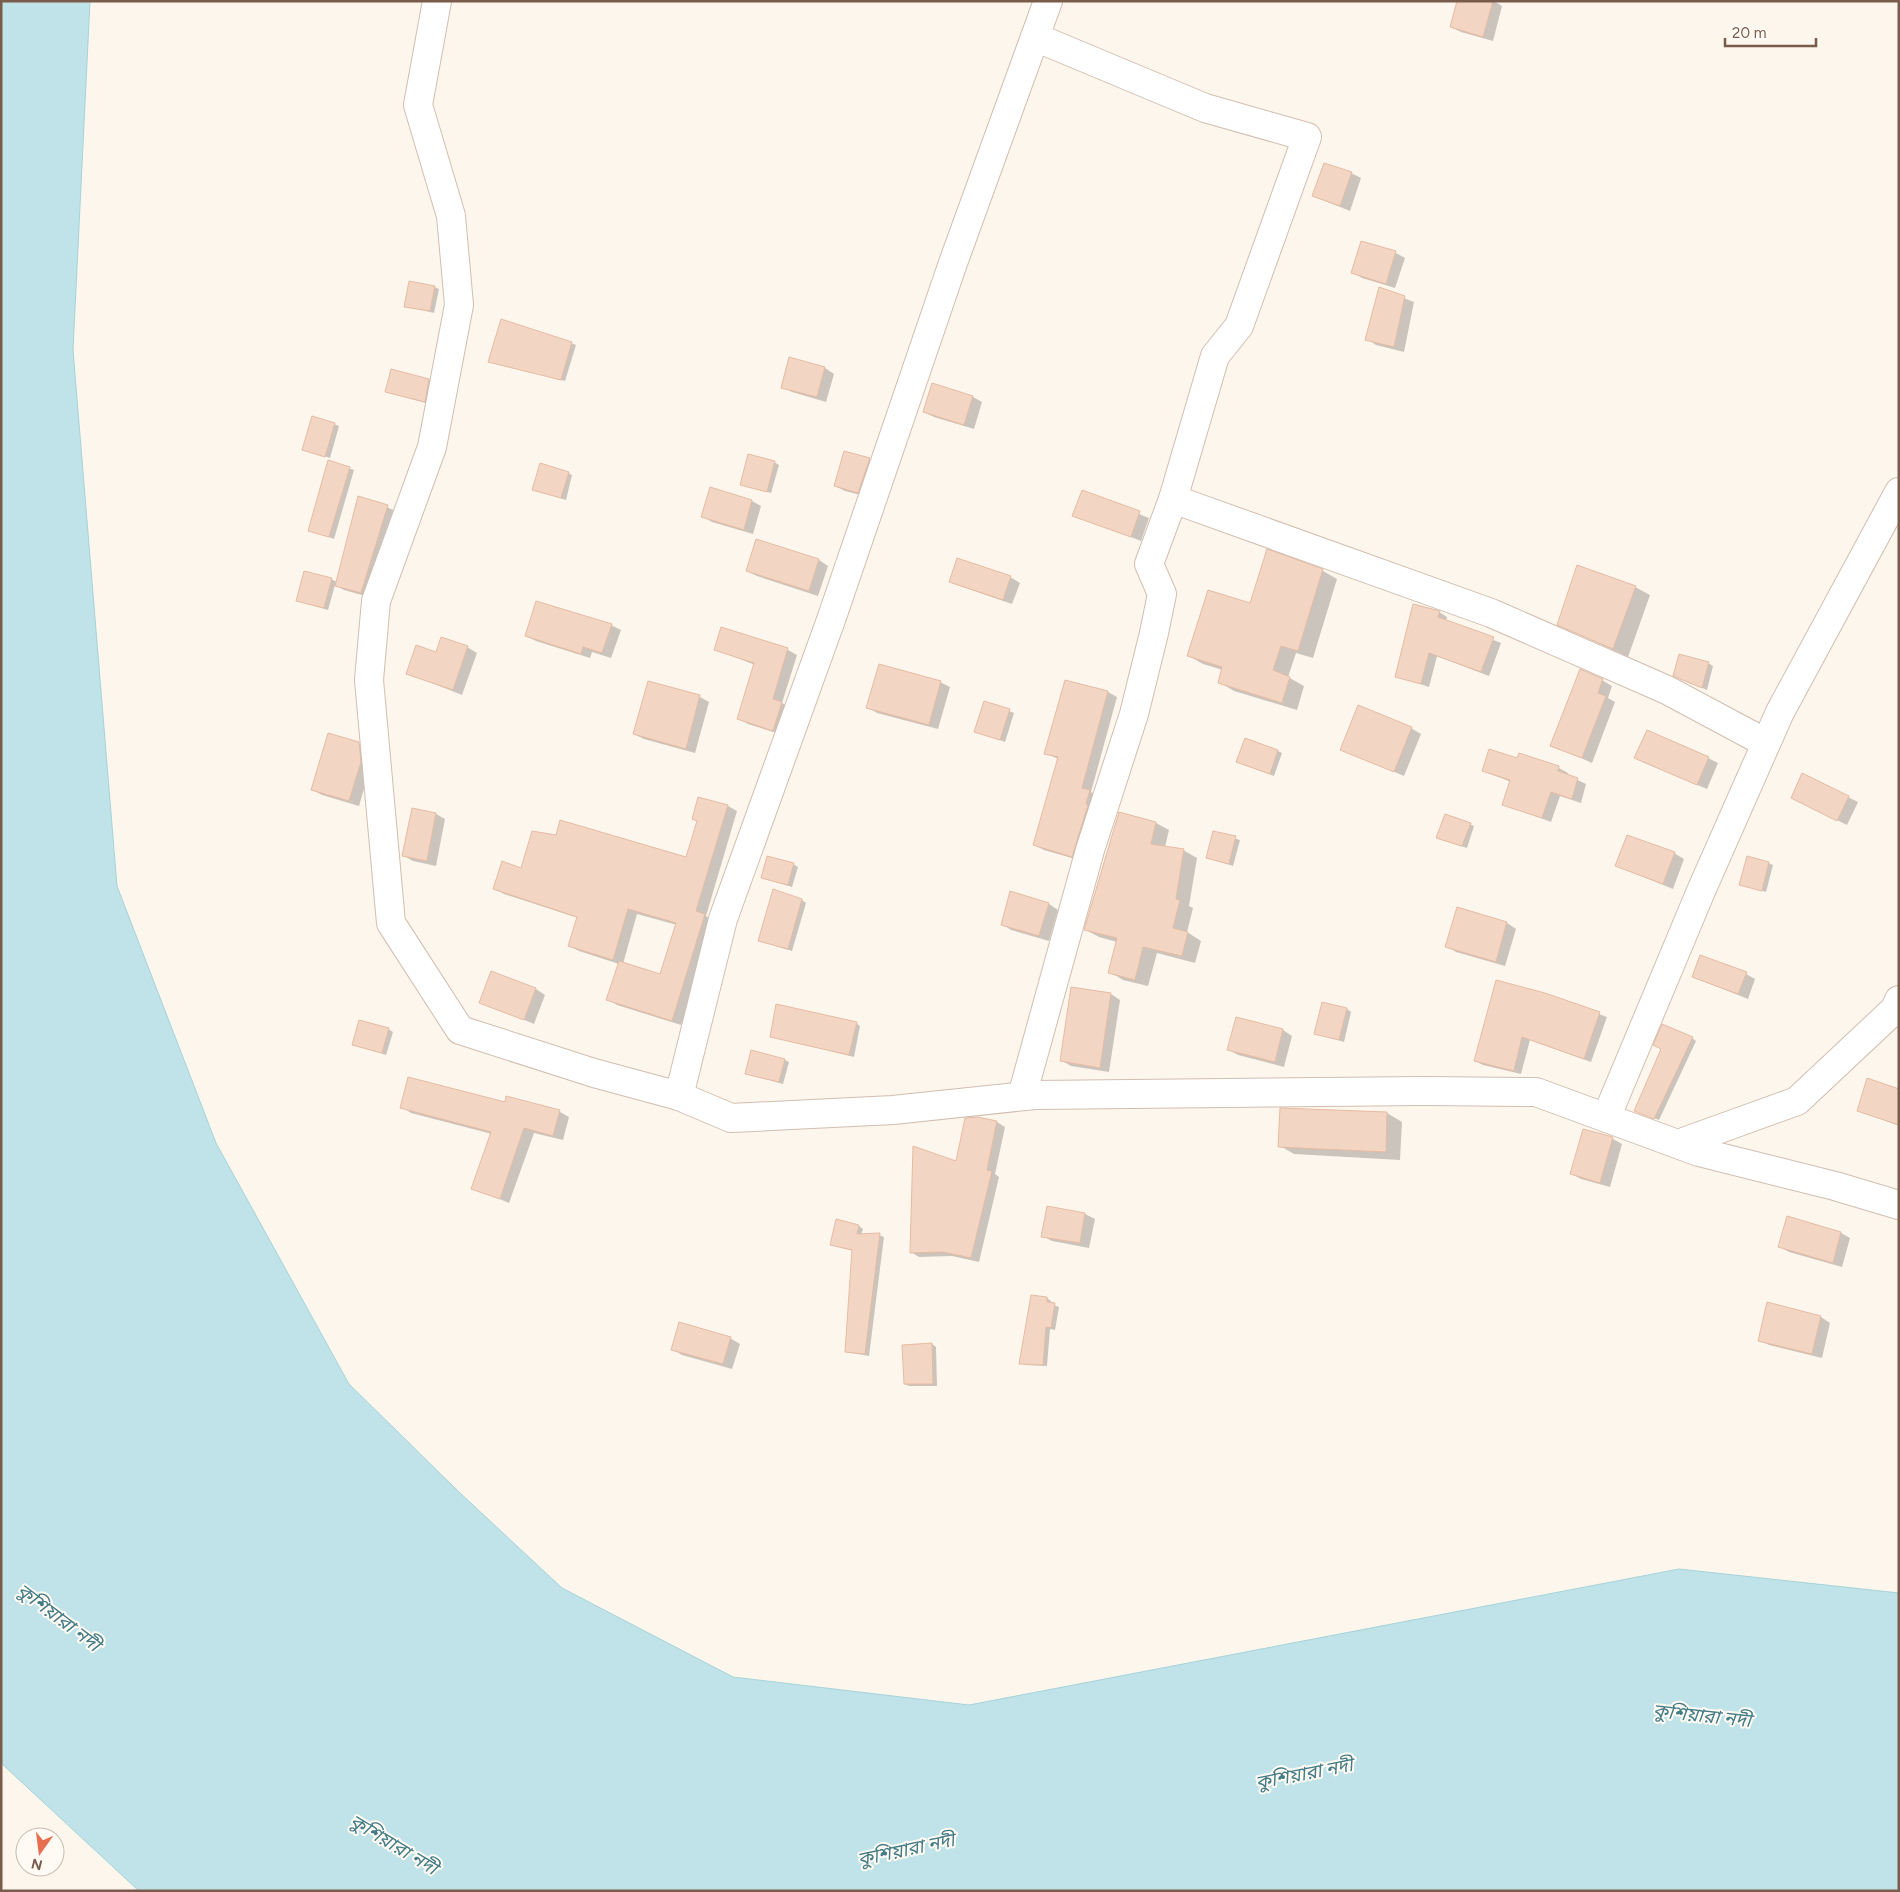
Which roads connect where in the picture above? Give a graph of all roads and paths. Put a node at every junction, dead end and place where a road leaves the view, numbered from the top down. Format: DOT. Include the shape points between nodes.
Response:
graph roads {
  1 [pos="436,1"];
  2 [pos="1048,1"];
  3 [pos="1036,37"];
  4 [pos="1899,492"];
  5 [pos="1173,499"];
  6 [pos="1766,743"];
  7 [pos="1899,1000"];
  8 [pos="679,1096"];
  9 [pos="1022,1096"];
  10 [pos="1606,1118"];
  11 [pos="1678,1144"];
  12 [pos="1899,1205"];
  1 -- 8 [label="street" via="418,105 451,216 459,305 432,447 376,601 370,680 391,923 460,1030 594,1073"];
  2 -- 3 [label="street"];
  3 -- 5 [label="street" via="1205,108 1307,137 1239,326 1215,356"];
  3 -- 8 [label="street" via="953,263 832,617 723,919"];
  4 -- 6 [label="street" via="1844,590"];
  5 -- 6 [label="street" via="1490,613 1667,690"];
  5 -- 9 [label="street" via="1149,564 1162,594 1134,714 1090,850"];
  6 -- 10 [label="street"];
  7 -- 11 [label="street" via="1894,1009 1797,1101"];
  8 -- 9 [label="street" via="731,1118 893,1110"];
  9 -- 10 [label="street" via="1536,1092"];
  10 -- 11 [label="street"];
  11 -- 12 [label="street"];
}
